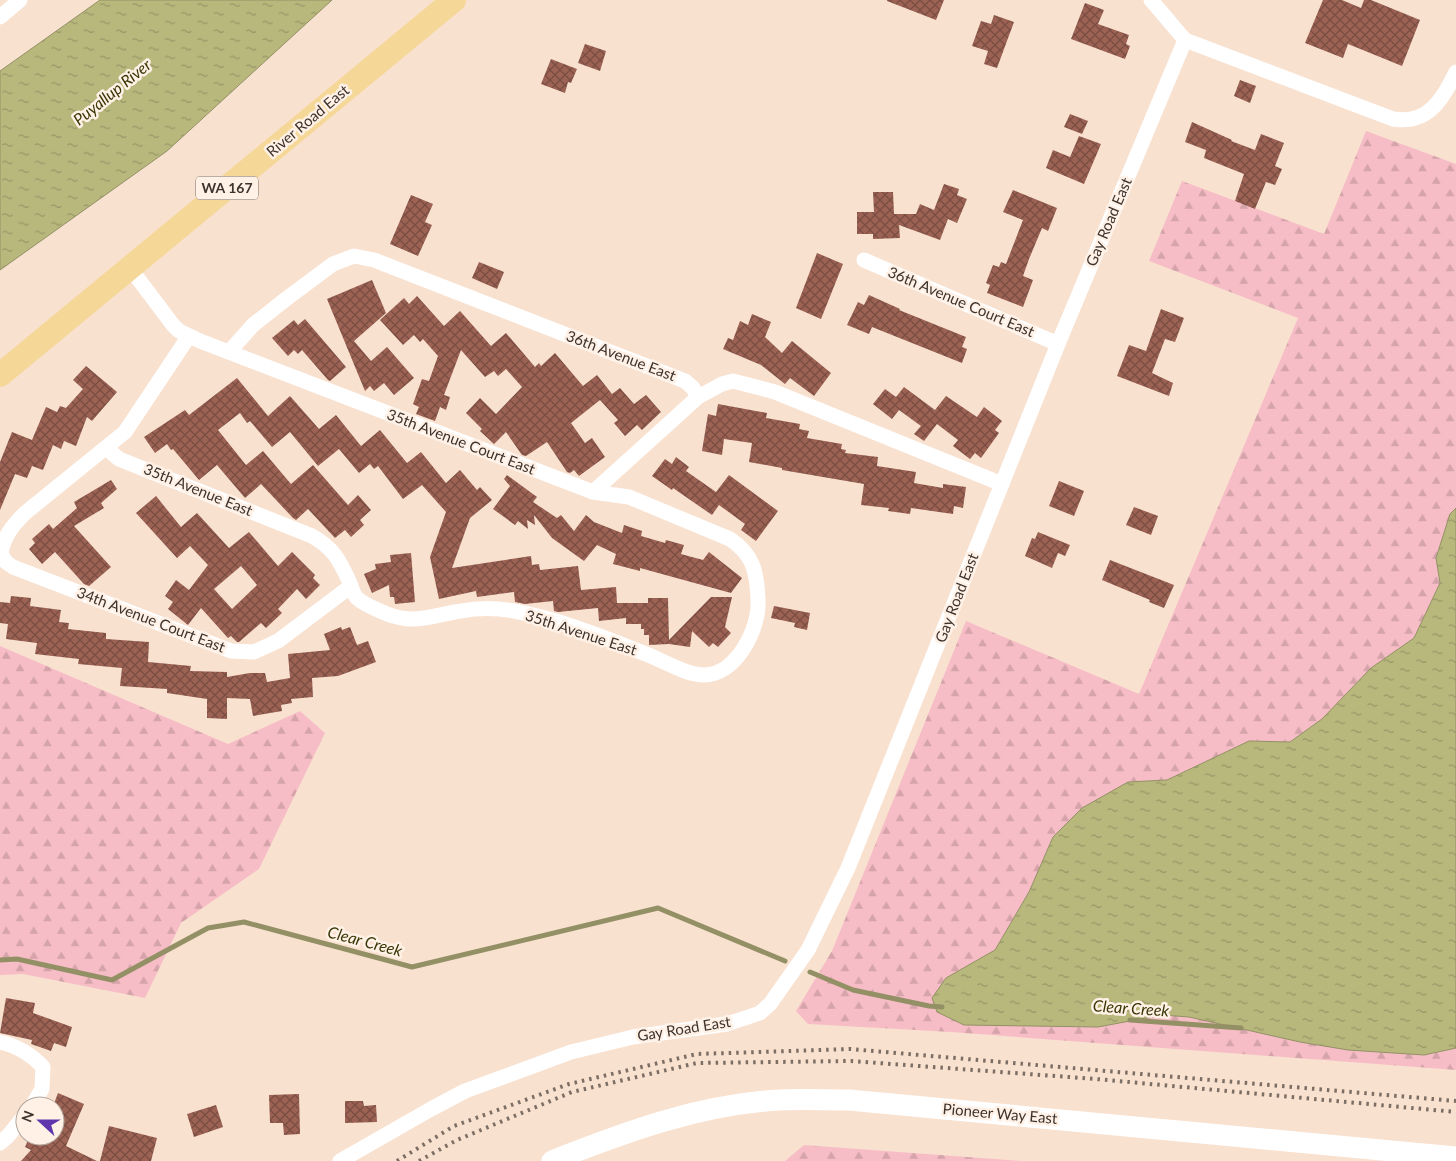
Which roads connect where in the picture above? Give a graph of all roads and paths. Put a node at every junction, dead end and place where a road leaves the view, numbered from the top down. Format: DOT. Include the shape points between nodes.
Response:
graph roads {
  1 [pos="20,0"];
  2 [pos="454,0"];
  3 [pos="1151,0"];
  4 [pos="0,17"];
  5 [pos="1185,40"];
  6 [pos="1456,72"];
  7 [pos="864,260"];
  8 [pos="130,268"];
  9 [pos="189,336"];
  10 [pos="1058,344"];
  11 [pos="229,352"];
  12 [pos="0,375"];
  13 [pos="698,397"];
  14 [pos="108,446"];
  15 [pos="1002,484"];
  16 [pos="593,492"];
  17 [pos="1,554"];
  18 [pos="351,586"];
  19 [pos="756,624"];
  20 [pos="0,1042"];
  21 [pos="38,1096"];
  22 [pos="15,1127"];
  23 [pos="0,1143"];
  24 [pos="1456,1156"];
  25 [pos="340,1161"];
  26 [pos="552,1161"];
  1 -- 4 [label="street"];
  2 -- 8 [label="main road, River Road East / WA 167"];
  3 -- 5 [label="street"];
  5 -- 6 [label="street" via="1404,121 1437,105"];
  5 -- 10 [label="street, Gay Road East"];
  7 -- 10 [label="street, 36th Avenue Court East"];
  8 -- 9 [label="street, 35th Avenue Court East" via="173,325"];
  8 -- 12 [label="main road, River Road East / WA 167"];
  9 -- 11 [label="street, 35th Avenue Court East"];
  9 -- 14 [label="street" via="125,432"];
  10 -- 15 [label="street, Gay Road East"];
  11 -- 13 [label="street, 36th Avenue East" via="253,325 286,299 333,264 354,256 374,260 685,381"];
  11 -- 16 [label="street, 35th Avenue Court East"];
  13 -- 15 [label="street" via="733,381 775,392"];
  13 -- 16 [label="street"];
  14 -- 17 [label="street" via="25,513 7,534"];
  14 -- 18 [label="street, 35th Avenue East" via="119,458 312,536 332,550"];
  15 -- 25 [label="street, Gay Road East" via="848,868 808,950 770,1004 760,1013 727,1024 633,1037 571,1052 465,1092"];
  16 -- 19 [label="street, 35th Avenue Court East" via="629,497 730,538 739,545 748,554 757,576 759,605"];
  17 -- 18 [label="street, 34th Avenue Court East" via="13,567 231,651 254,652 278,641"];
  18 -- 19 [label="street, 35th Avenue East" via="356,598 402,618 421,620 462,610 511,611 611,640 703,675 713,674 732,664"];
  20 -- 21 [label="street" via="15,1047 43,1067 42,1089"];
  22 -- 23 [label="street"];
  24 -- 26 [label="main road, Pioneer Way East" via="849,1100 780,1100 693,1113"];
}
